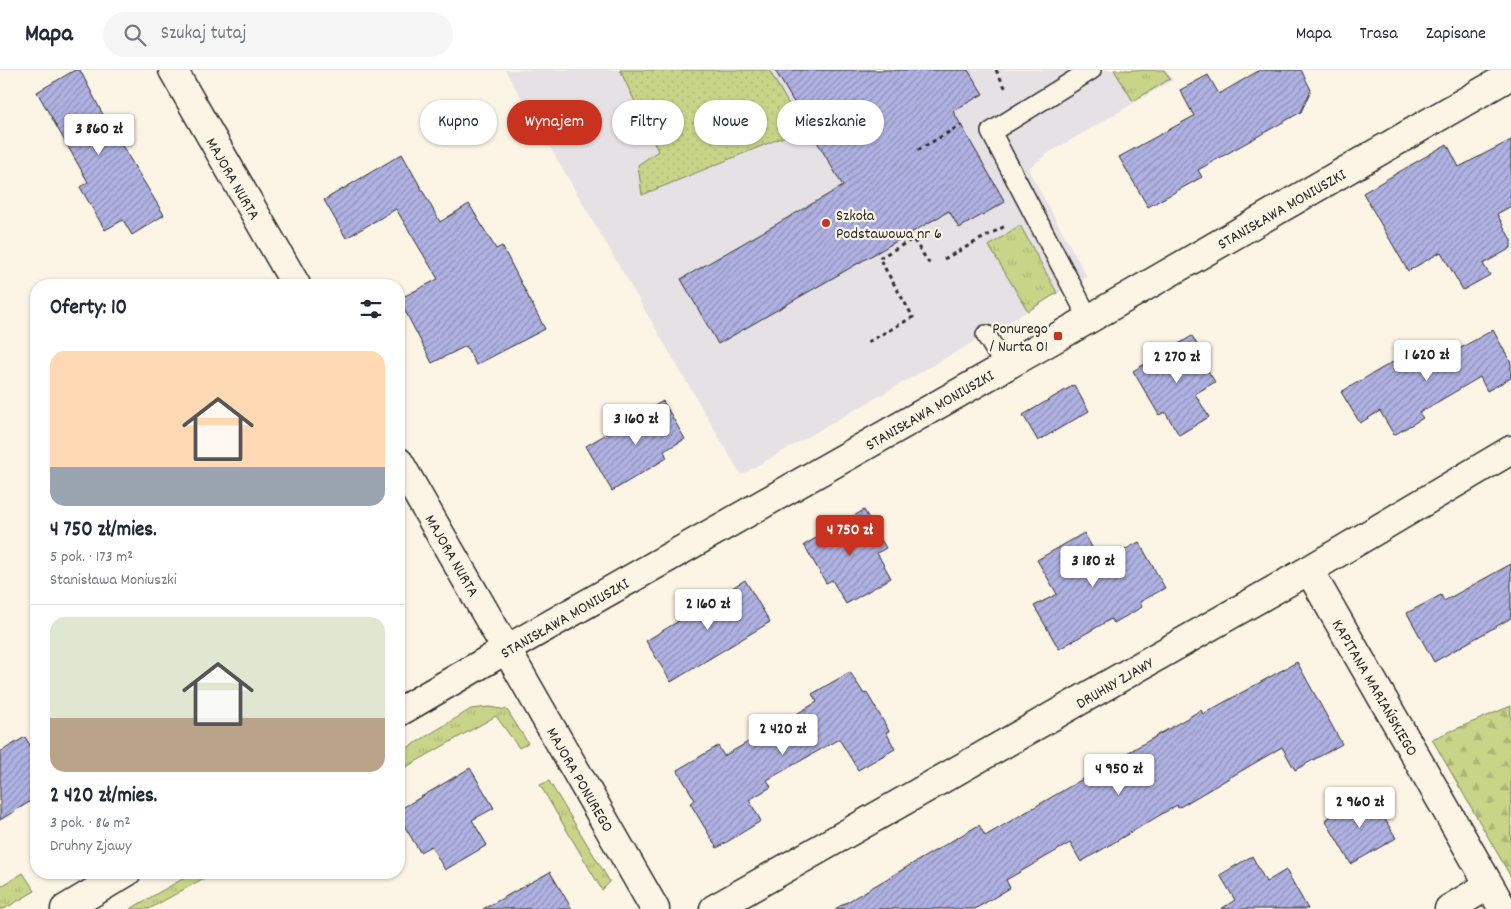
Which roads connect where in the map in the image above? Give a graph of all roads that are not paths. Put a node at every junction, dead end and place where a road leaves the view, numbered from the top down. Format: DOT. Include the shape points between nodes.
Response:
graph roads {
  1 [pos="173,70"];
  2 [pos="1091,70"];
  3 [pos="1511,75"];
  4 [pos="293,279"];
  5 [pos="1089,319"];
  6 [pos="986,335"];
  7 [pos="1005,366"];
  8 [pos="1511,450"];
  9 [pos="405,472"];
  10 [pos="1309,570"];
  11 [pos="507,649"];
  12 [pos="405,708"];
  13 [pos="115,879"];
  14 [pos="1490,885"];
  15 [pos="64,909"];
  16 [pos="656,909"];
  17 [pos="714,909"];
  18 [pos="1449,909"];
  19 [pos="1503,909"];
  1 -- 4 [label="street, MAJORA NURTA"];
  2 -- 5 [label="lane" via="991,132"];
  3 -- 5 [label="street, STANISŁAWA MONIUSZKI"];
  5 -- 7 [label="street, STANISŁAWA MONIUSZKI"];
  6 -- 7 [label="lane"];
  7 -- 11 [label="street, STANISŁAWA MONIUSZKI"];
  8 -- 10 [label="street, DRUHNY ZJAWY"];
  9 -- 11 [label="street, MAJORA NURTA"];
  10 -- 14 [label="street, KAPITANA MARIAŃSKIEGO"];
  10 -- 17 [label="street, DRUHNY ZJAWY"];
  11 -- 12 [label="street, STANISŁAWA MONIUSZKI"];
  11 -- 16 [label="street, MAJORA PONUREGO"];
  13 -- 15 [label="street"];
  14 -- 18 [label="street"];
  14 -- 19 [label="street, KAPITANA MARIAŃSKIEGO"];
}
